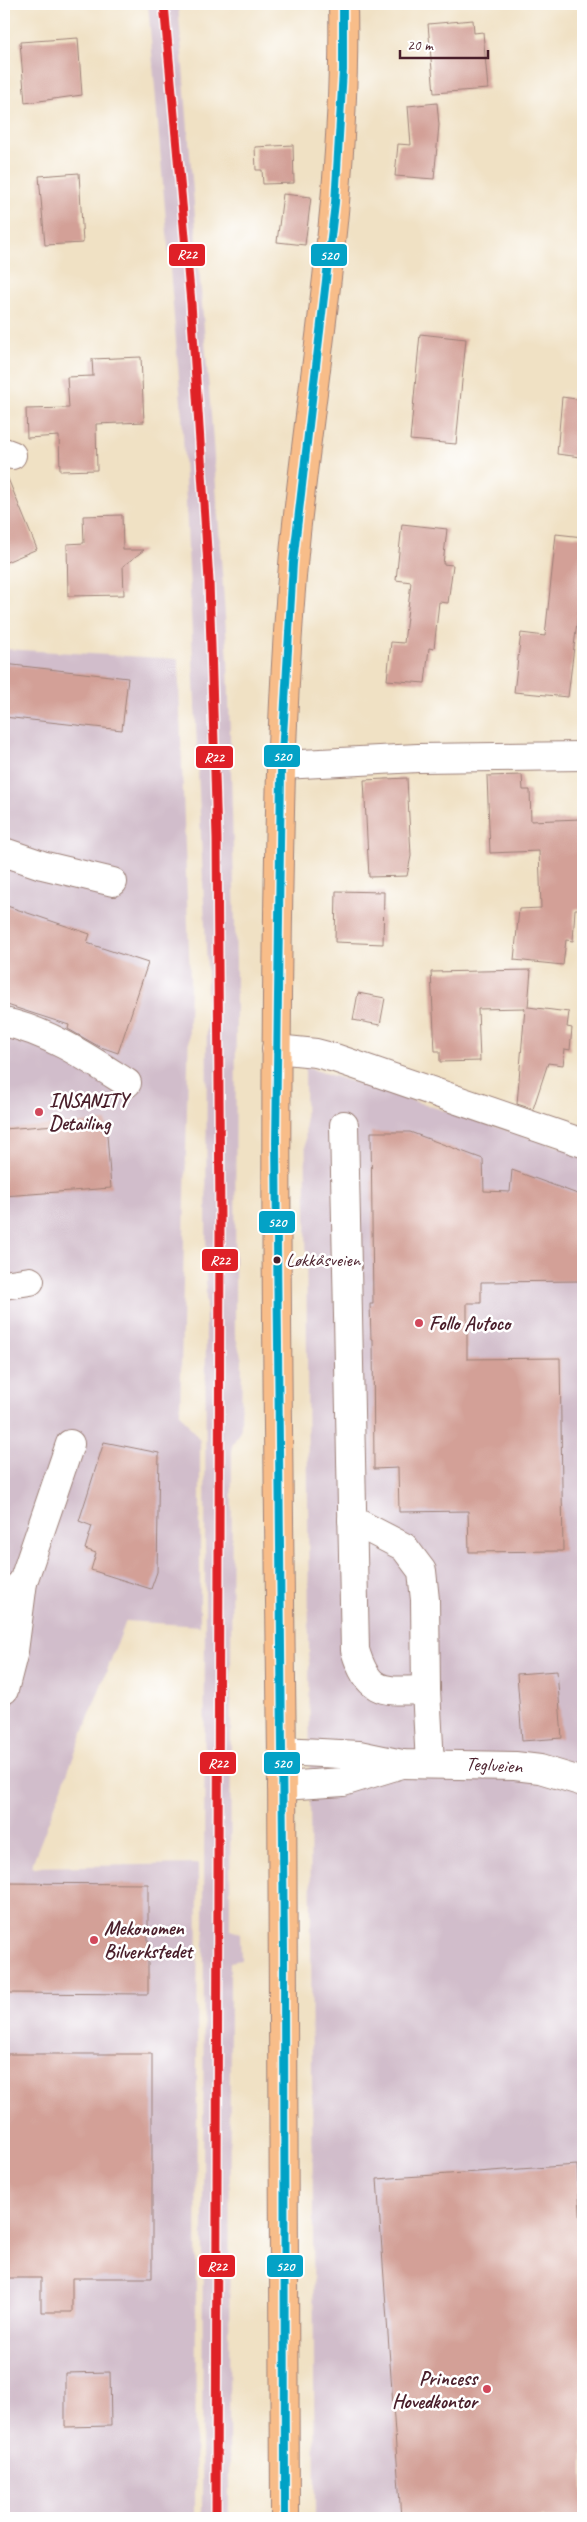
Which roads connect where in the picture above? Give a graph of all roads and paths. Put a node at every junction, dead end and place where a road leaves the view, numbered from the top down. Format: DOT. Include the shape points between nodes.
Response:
graph roads {
  1 [pos="343,4"];
  2 [pos="583,756"];
  3 [pos="282,765"];
  4 [pos="4,852"];
  5 [pos="113,882"];
  6 [pos="4,1022"];
  7 [pos="276,1049"];
  8 [pos="127,1083"];
  9 [pos="344,1125"];
  10 [pos="583,1143"];
  11 [pos="70,1444"];
  12 [pos="352,1520"];
  13 [pos="23,1582"];
  14 [pos="4,1600"];
  15 [pos="4,1690"];
  16 [pos="426,1690"];
  17 [pos="282,1751"];
  18 [pos="402,1764"];
  19 [pos="430,1764"];
  20 [pos="583,1782"];
  21 [pos="282,1786"];
  22 [pos="285,2518"];
  1 -- 3 [label="main road" via="343,87 337,186 292,580"];
  2 -- 3 [label="street" via="418,758"];
  3 -- 7 [label="main road"];
  4 -- 5 [label="street"];
  6 -- 8 [label="street" via="50,1038"];
  7 -- 10 [label="street" via="335,1058"];
  7 -- 17 [label="main road"];
  9 -- 12 [label="street"];
  11 -- 13 [label="street"];
  12 -- 16 [label="street" via="404,1547 422,1571"];
  12 -- 16 [label="street" via="355,1650 360,1669 372,1685 386,1691"];
  13 -- 14 [label="street"];
  13 -- 15 [label="street" via="14,1651"];
  16 -- 19 [label="street"];
  17 -- 18 [label="street, Teglveien" via="359,1755"];
  17 -- 21 [label="main road"];
  18 -- 19 [label="street, Teglveien"];
  18 -- 21 [label="street, Teglveien" via="343,1782"];
  19 -- 20 [label="street, Teglveien" via="515,1766 540,1769"];
  21 -- 22 [label="main road"];
}
